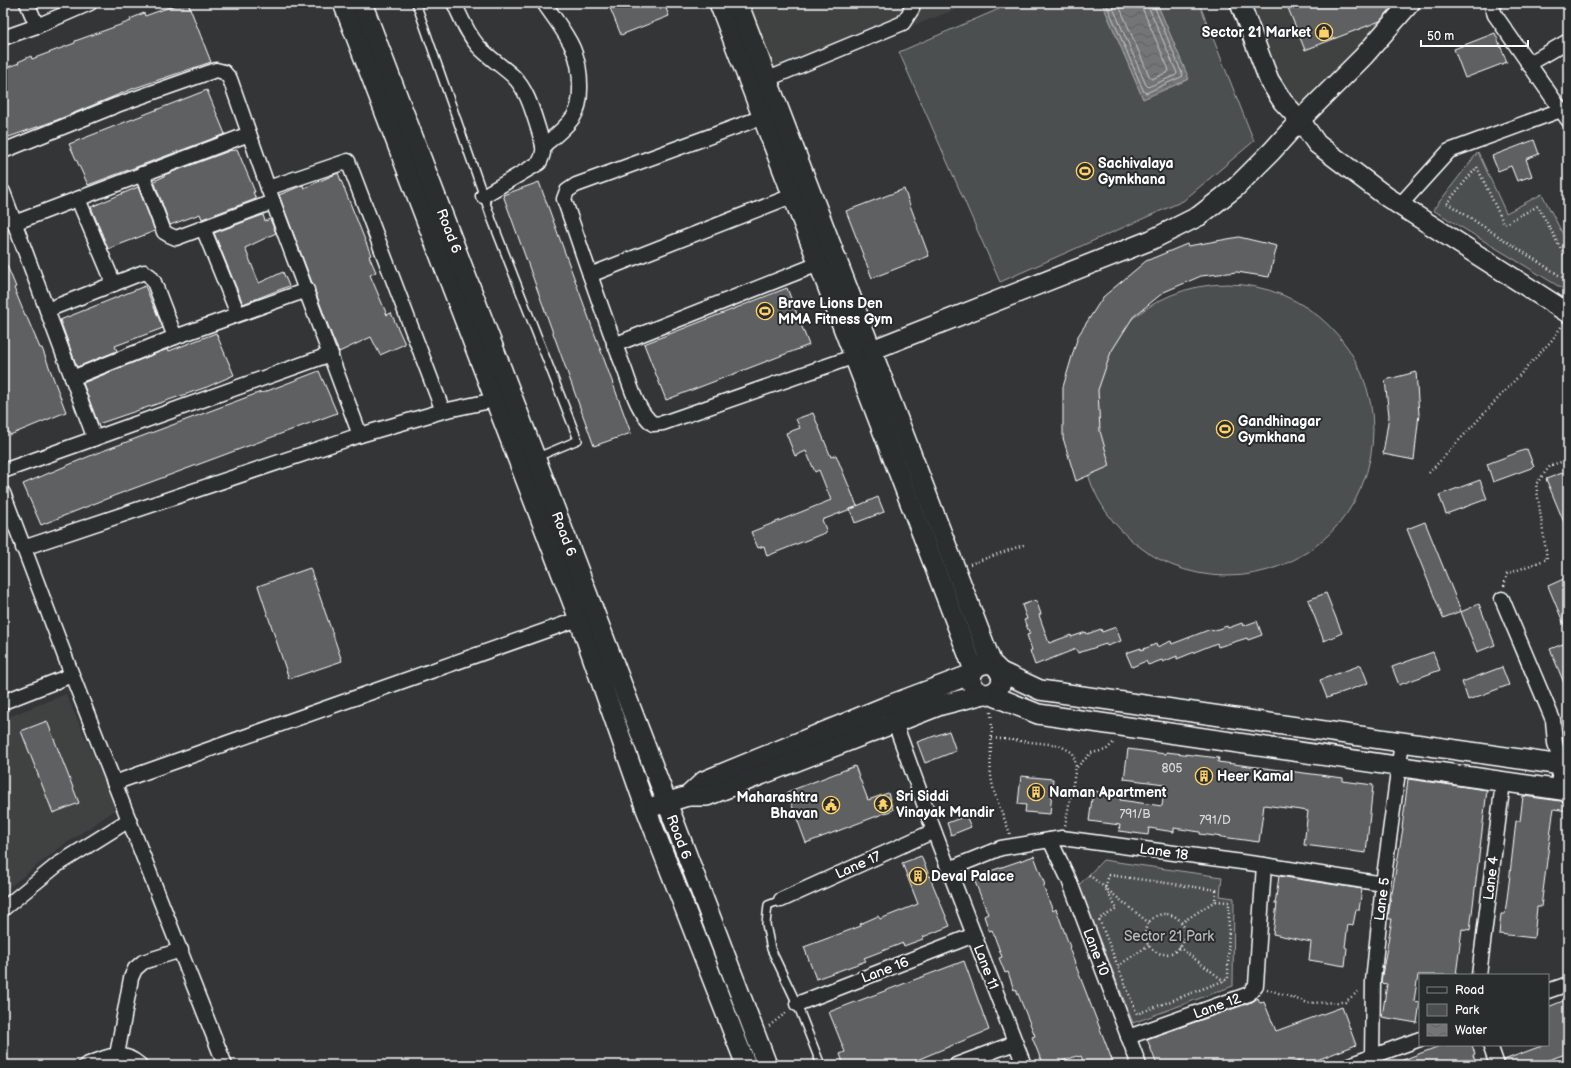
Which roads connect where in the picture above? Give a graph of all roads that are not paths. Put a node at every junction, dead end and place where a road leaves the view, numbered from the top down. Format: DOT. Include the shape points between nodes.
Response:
graph roads {
  1 [pos="27,3"];
  2 [pos="90,3"];
  3 [pos="343,3"];
  4 [pos="362,3"];
  5 [pos="416,3"];
  6 [pos="454,3"];
  7 [pos="544,3"];
  8 [pos="719,3"];
  9 [pos="738,3"];
  10 [pos="910,3"];
  11 [pos="1240,3"];
  12 [pos="1410,3"];
  13 [pos="1491,3"];
  14 [pos="37,26"];
  15 [pos="3,38"];
  16 [pos="1568,41"];
  17 [pos="1528,64"];
  18 [pos="768,79"];
  19 [pos="780,111"];
  20 [pos="1565,115"];
  21 [pos="762,117"];
  22 [pos="1300,120"];
  23 [pos="249,134"];
  24 [pos="543,146"];
  25 [pos="3,151"];
  26 [pos="142,174"];
  27 [pos="268,188"];
  28 [pos="810,190"];
  29 [pos="3,192"];
  30 [pos="483,196"];
  31 [pos="792,196"];
  32 [pos="78,199"];
  33 [pos="1404,201"];
  34 [pos="273,202"];
  35 [pos="14,223"];
  36 [pos="203,228"];
  37 [pos="836,257"];
  38 [pos="818,264"];
  39 [pos="590,275"];
  40 [pos="114,284"];
  41 [pos="307,290"];
  42 [pos="1568,299"];
  43 [pos="48,310"];
  44 [pos="238,314"];
  45 [pos="1566,318"];
  46 [pos="175,337"];
  47 [pos="614,344"];
  48 [pos="872,350"];
  49 [pos="331,354"];
  50 [pos="854,357"];
  51 [pos="72,378"];
  52 [pos="495,400"];
  53 [pos="443,410"];
  54 [pos="360,435"];
  55 [pos="93,439"];
  56 [pos="535,458"];
  57 [pos="3,471"];
  58 [pos="3,493"];
  59 [pos="23,548"];
  60 [pos="1502,599"];
  61 [pos="587,616"];
  62 [pos="984,670"];
  63 [pos="72,675"];
  64 [pos="987,694"];
  65 [pos="3,702"];
  66 [pos="1129,703"];
  67 [pos="891,714"];
  68 [pos="1279,724"];
  69 [pos="1127,727"];
  70 [pos="1402,742"];
  71 [pos="1276,749"];
  72 [pos="1565,765"];
  73 [pos="1400,767"];
  74 [pos="114,782"];
  75 [pos="1503,782"];
  76 [pos="1563,791"];
  77 [pos="666,802"];
  78 [pos="646,809"];
  79 [pos="129,820"];
  80 [pos="934,831"];
  81 [pos="1056,839"];
  82 [pos="1264,865"];
  83 [pos="949,869"];
  84 [pos="1383,884"];
  85 [pos="781,900"];
  86 [pos="3,909"];
  87 [pos="974,935"];
  88 [pos="181,950"];
  89 [pos="1479,974"];
  90 [pos="1568,984"];
  91 [pos="1549,992"];
  92 [pos="797,1004"];
  93 [pos="1128,1037"];
  94 [pos="1419,1039"];
  95 [pos="1015,1042"];
  96 [pos="1490,1046"];
  97 [pos="116,1054"];
  98 [pos="1373,1061"];
  99 [pos="86,1065"];
  100 [pos="140,1065"];
  101 [pos="225,1065"];
  102 [pos="746,1065"];
  103 [pos="767,1065"];
  104 [pos="821,1065"];
  105 [pos="956,1065"];
  106 [pos="1024,1065"];
  107 [pos="1139,1065"];
  108 [pos="1349,1065"];
  109 [pos="1497,1065"];
  1 -- 14 [label="street"];
  2 -- 14 [label="street"];
  3 -- 52 [label="street, Road 6"];
  4 -- 56 [label="street, Road 6"];
  5 -- 30 [label="lane"];
  6 -- 24 [label="street" via="478,46 522,87 530,103"];
  7 -- 24 [label="street" via="570,41 576,55 580,72 580,101 575,115 564,129"];
  8 -- 21 [label="street"];
  9 -- 18 [label="street"];
  10 -- 18 [label="street" via="912,9 903,22"];
  11 -- 22 [label="street" via="1269,80 1283,102"];
  12 -- 22 [label="street" via="1363,56"];
  13 -- 17 [label="street" via="1495,14"];
  14 -- 15 [label="street"];
  16 -- 17 [label="street"];
  17 -- 20 [label="street"];
  18 -- 19 [label="street"];
  19 -- 21 [label="street"];
  19 -- 28 [label="street"];
  20 -- 33 [label="street" via="1449,152"];
  21 -- 31 [label="street"];
  21 -- 39 [label="street" via="576,185 567,191 564,199"];
  22 -- 33 [label="street" via="1317,144"];
  22 -- 48 [label="street" via="1236,187 1199,216 1151,240"];
  23 -- 25 [label="street" via="230,79 224,72 216,70 117,105"];
  23 -- 26 [label="street"];
  23 -- 27 [label="street"];
  24 -- 30 [label="street" via="543,156 539,163"];
  26 -- 32 [label="street"];
  26 -- 36 [label="street" via="164,232 176,238"];
  27 -- 34 [label="street"];
  27 -- 53 [label="street" via="348,161"];
  28 -- 31 [label="street"];
  28 -- 37 [label="street"];
  29 -- 35 [label="street"];
  30 -- 56 [label="lane" via="578,440"];
  31 -- 38 [label="street"];
  31 -- 39 [label="street"];
  32 -- 35 [label="street"];
  32 -- 40 [label="street"];
  33 -- 42 [label="street"];
  33 -- 45 [label="street"];
  34 -- 36 [label="street"];
  34 -- 41 [label="street"];
  35 -- 43 [label="street"];
  36 -- 44 [label="street"];
  37 -- 38 [label="street"];
  37 -- 48 [label="street"];
  38 -- 47 [label="street"];
  38 -- 50 [label="street"];
  39 -- 47 [label="street"];
  40 -- 43 [label="street"];
  40 -- 46 [label="street" via="144,272 150,276"];
  41 -- 44 [label="street"];
  41 -- 49 [label="street"];
  43 -- 51 [label="street"];
  44 -- 46 [label="street"];
  46 -- 51 [label="street"];
  47 -- 50 [label="street" via="638,403 646,418 653,424"];
  48 -- 50 [label="street"];
  48 -- 62 [label="street" via="955,569"];
  49 -- 54 [label="street"];
  49 -- 55 [label="street"];
  50 -- 62 [label="street"];
  51 -- 55 [label="street"];
  52 -- 53 [label="street"];
  52 -- 61 [label="street, Road 6"];
  53 -- 54 [label="street"];
  54 -- 59 [label="street"];
  55 -- 57 [label="street"];
  56 -- 61 [label="street, Road 6"];
  58 -- 59 [label="street"];
  59 -- 63 [label="street"];
  60 -- 72 [label="street" via="1553,720 1555,743"];
  61 -- 74 [label="street"];
  61 -- 77 [label="street, Road 6"];
  61 -- 78 [label="street, Road 6"];
  62 -- 64 [label="street" via="971,679 975,689"];
  62 -- 64 [label="street" via="1002,680 998,689"];
  62 -- 66 [label="street" via="1040,690"];
  62 -- 67 [label="street"];
  63 -- 65 [label="street"];
  63 -- 74 [label="street"];
  64 -- 67 [label="street"];
  64 -- 69 [label="street" via="1038,714"];
  66 -- 68 [label="street"];
  66 -- 69 [label="street"];
  67 -- 77 [label="street" via="704,781 688,796"];
  67 -- 80 [label="street, Lane 11"];
  68 -- 70 [label="street"];
  68 -- 71 [label="street"];
  69 -- 71 [label="street"];
  70 -- 72 [label="street"];
  70 -- 73 [label="street, Lane 5"];
  71 -- 73 [label="street"];
  72 -- 76 [label="street"];
  73 -- 75 [label="street"];
  73 -- 84 [label="street, Lane 5"];
  74 -- 79 [label="street"];
  75 -- 76 [label="street"];
  75 -- 89 [label="street, Lane 4"];
  77 -- 78 [label="street"];
  77 -- 103 [label="street, Road 6"];
  78 -- 102 [label="street, Road 6"];
  79 -- 86 [label="street" via="58,865"];
  79 -- 88 [label="street"];
  80 -- 83 [label="street, Lane 11"];
  80 -- 85 [label="street, Lane 17"];
  81 -- 82 [label="street, Lane 18"];
  81 -- 83 [label="street, Lane 18" via="1001,848"];
  81 -- 93 [label="street, Lane 10"];
  82 -- 84 [label="street, Lane 18"];
  82 -- 93 [label="street, Lane 12" via="1256,985 1249,994"];
  83 -- 87 [label="street, Lane 11"];
  84 -- 98 [label="street, Lane 5" via="1373,981"];
  85 -- 92 [label="lane" via="768,905 766,924 771,949"];
  87 -- 92 [label="street, Lane 16"];
  87 -- 95 [label="street, Lane 11"];
  88 -- 97 [label="street" via="143,962 135,969"];
  88 -- 101 [label="street"];
  90 -- 91 [label="street"];
  92 -- 104 [label="lane"];
  93 -- 107 [label="street, Lane 10"];
  94 -- 98 [label="street"];
  95 -- 105 [label="street"];
  95 -- 106 [label="street, Lane 11"];
  96 -- 109 [label="street"];
  97 -- 99 [label="street"];
  97 -- 100 [label="street" via="127,1056"];
  98 -- 108 [label="street"];
}
